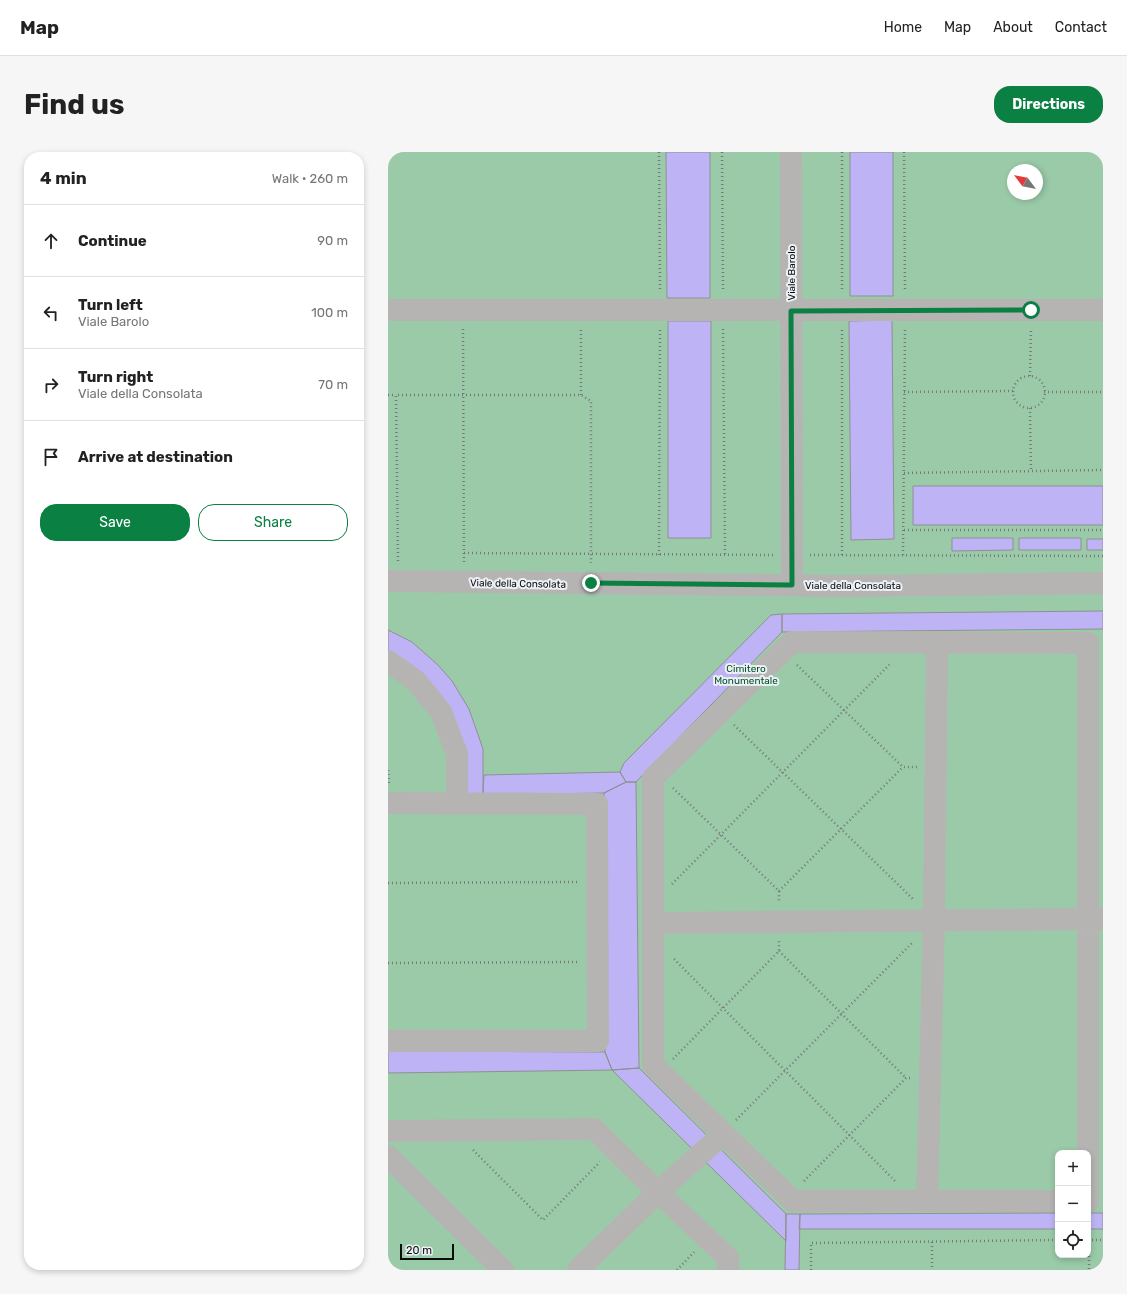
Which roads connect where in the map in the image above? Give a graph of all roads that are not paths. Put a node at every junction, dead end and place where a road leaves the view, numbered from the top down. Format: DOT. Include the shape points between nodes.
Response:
graph roads {
  1 [pos="791,152"];
  2 [pos="388,310"];
  3 [pos="1103,310"];
  4 [pos="791,311"];
  5 [pos="393,581"];
  6 [pos="1103,583"];
  7 [pos="792,585"];
  8 [pos="937,642"];
  9 [pos="388,661"];
  10 [pos="388,803"];
  11 [pos="457,803"];
  12 [pos="1096,919"];
  13 [pos="934,920"];
  14 [pos="654,921"];
  15 [pos="388,1041"];
  16 [pos="388,1131"];
  17 [pos="723,1134"];
  18 [pos="388,1156"];
  19 [pos="1088,1186"];
  20 [pos="658,1192"];
  21 [pos="921,1201"];
  22 [pos="1055,1201"];
  23 [pos="1091,1201"];
  24 [pos="1103,1201"];
  25 [pos="503,1270"];
  26 [pos="578,1270"];
  27 [pos="728,1270"];
  1 -- 4 [label="street, Viale Barolo"];
  2 -- 4 [label="street"];
  3 -- 4 [label="street"];
  4 -- 7 [label="street, Viale Barolo"];
  5 -- 7 [label="street, Viale della Consolata"];
  6 -- 7 [label="street, Viale della Consolata"];
  8 -- 12 [label="street" via="1088,642"];
  8 -- 13 [label="street"];
  8 -- 14 [label="street" via="792,642 652,778"];
  9 -- 11 [label="street" via="416,681 441,712 457,754"];
  10 -- 11 [label="street"];
  11 -- 15 [label="street" via="597,804 584,880 598,1041"];
  12 -- 13 [label="street"];
  12 -- 19 [label="street"];
  13 -- 14 [label="street"];
  13 -- 21 [label="street" via="930,1080"];
  14 -- 17 [label="street" via="653,1065"];
  16 -- 20 [label="street" via="594,1129"];
  17 -- 20 [label="street"];
  17 -- 21 [label="street" via="793,1201"];
  18 -- 25 [label="street"];
  20 -- 26 [label="street"];
  20 -- 27 [label="street" via="728,1258"];
  21 -- 22 [label="street"];
  23 -- 24 [label="street"];
}
